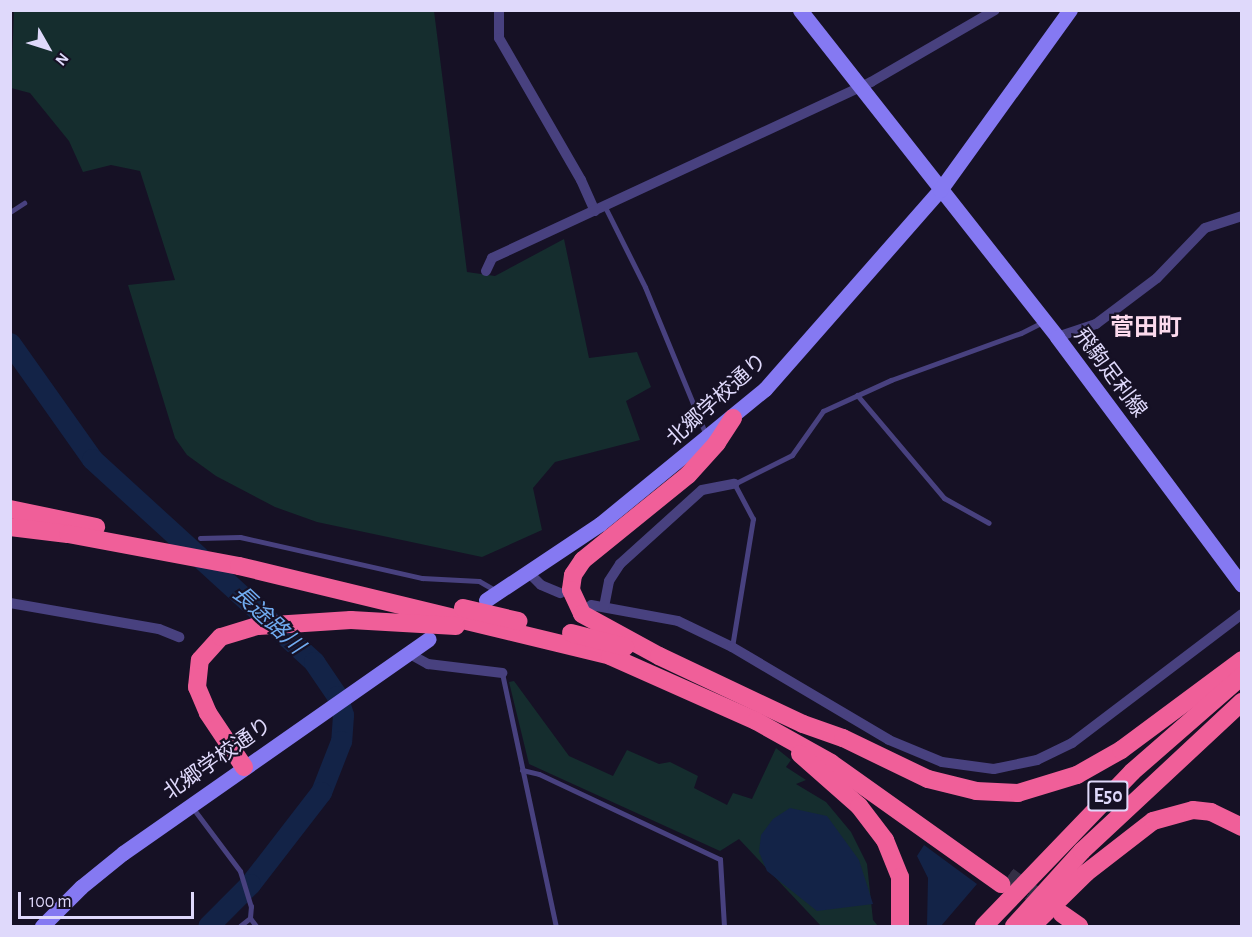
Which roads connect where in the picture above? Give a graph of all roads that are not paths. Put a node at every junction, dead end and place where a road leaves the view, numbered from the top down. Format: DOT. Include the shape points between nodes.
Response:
graph roads {
  1 [pos="500,10"];
  2 [pos="800,10"];
  3 [pos="995,10"];
  4 [pos="1070,10"];
  5 [pos="860,87"];
  6 [pos="939,190"];
  7 [pos="24,203"];
  8 [pos="600,209"];
  9 [pos="10,212"];
  10 [pos="1242,216"];
  11 [pos="486,271"];
  12 [pos="1044,321"];
  13 [pos="1057,337"];
  14 [pos="857,395"];
  15 [pos="733,418"];
  16 [pos="708,439"];
  17 [pos="734,484"];
  18 [pos="10,509"];
  19 [pos="989,523"];
  20 [pos="10,527"];
  21 [pos="200,538"];
  22 [pos="155,544"];
  23 [pos="237,561"];
  24 [pos="528,572"];
  25 [pos="1242,585"];
  26 [pos="560,593"];
  27 [pos="491,596"];
  28 [pos="10,603"];
  29 [pos="591,605"];
  30 [pos="604,607"];
  31 [pos="1242,614"];
  32 [pos="488,627"];
  33 [pos="179,637"];
  34 [pos="429,639"];
  35 [pos="732,647"];
  36 [pos="408,653"];
  37 [pos="659,656"];
  38 [pos="1242,660"];
  39 [pos="502,673"];
  40 [pos="1242,676"];
  41 [pos="1242,702"];
  42 [pos="802,724"];
  43 [pos="778,733"];
  44 [pos="244,767"];
  45 [pos="522,770"];
  46 [pos="190,804"];
  47 [pos="1242,827"];
  48 [pos="250,918"];
  49 [pos="1059,921"];
  50 [pos="42,927"];
  51 [pos="240,927"];
  52 [pos="256,927"];
  53 [pos="556,927"];
  54 [pos="724,927"];
  55 [pos="900,927"];
  56 [pos="984,927"];
  57 [pos="1014,927"];
  58 [pos="1032,927"];
  59 [pos="1079,927"];
  1 -- 8 [label="street" via="499,38"];
  2 -- 5 [label="street, 飛駒足利線"];
  3 -- 5 [label="street"];
  4 -- 6 [label="street"];
  5 -- 6 [label="street, 飛駒足利線"];
  5 -- 8 [label="street"];
  6 -- 12 [label="street, 飛駒足利線"];
  6 -- 15 [label="street, 北郷学校通り" via="818,332"];
  7 -- 9 [label="lane"];
  8 -- 11 [label="street" via="492,258"];
  8 -- 16 [label="lane" via="645,287"];
  10 -- 13 [label="street" via="1205,228 1157,278 1096,324"];
  12 -- 13 [label="street, 飛駒足利線"];
  12 -- 14 [label="lane"];
  13 -- 25 [label="street, 飛駒足利線"];
  14 -- 17 [label="lane" via="823,411 792,455"];
  14 -- 19 [label="lane" via="944,498"];
  15 -- 16 [label="street, 北郷学校通り"];
  15 -- 37 [label="highway" via="688,475 597,547 573,575 572,599 582,614"];
  16 -- 24 [label="street, 北郷学校通り" via="600,524"];
  17 -- 30 [label="street" via="702,490 620,564 609,581"];
  17 -- 35 [label="lane" via="753,519"];
  18 -- 22 [label="highway"];
  20 -- 22 [label="highway"];
  21 -- 27 [label="lane" via="240,537 422,578 479,581"];
  22 -- 23 [label="highway"];
  23 -- 32 [label="highway"];
  23 -- 37 [label="highway"];
  24 -- 26 [label="street" via="541,585"];
  24 -- 27 [label="street, 北郷学校通り"];
  28 -- 33 [label="street" via="149,627"];
  29 -- 30 [label="street"];
  30 -- 35 [label="street" via="678,621"];
  31 -- 35 [label="street" via="1072,743 1037,760 994,769 942,762 889,740"];
  32 -- 43 [label="highway" via="610,656"];
  32 -- 44 [label="highway" via="351,620 296,623 243,628 212,643 200,660 196,678 208,713"];
  34 -- 36 [label="street, 北郷学校通り"];
  36 -- 39 [label="street" via="428,664"];
  36 -- 44 [label="street, 北郷学校通り"];
  37 -- 42 [label="highway"];
  38 -- 42 [label="highway" via="1102,762 1058,783 1018,793 976,791 928,779 843,738"];
  39 -- 45 [label="lane"];
  40 -- 56 [label="highway, E50" via="1132,772"];
  41 -- 57 [label="highway, E50" via="1082,851"];
  42 -- 43 [label="highway" via="1004,880 831,763"];
  43 -- 55 [label="highway" via="859,806 885,840 900,877"];
  44 -- 46 [label="street, 北郷学校通り"];
  45 -- 53 [label="lane"];
  45 -- 54 [label="lane" via="539,774 720,859"];
  46 -- 48 [label="lane" via="240,871"];
  46 -- 50 [label="street, 北郷学校通り" via="102,869"];
  47 -- 58 [label="highway" via="1211,812 1193,810 1153,820 1086,873"];
  48 -- 51 [label="lane"];
  48 -- 52 [label="lane"];
  49 -- 59 [label="highway"];
}
